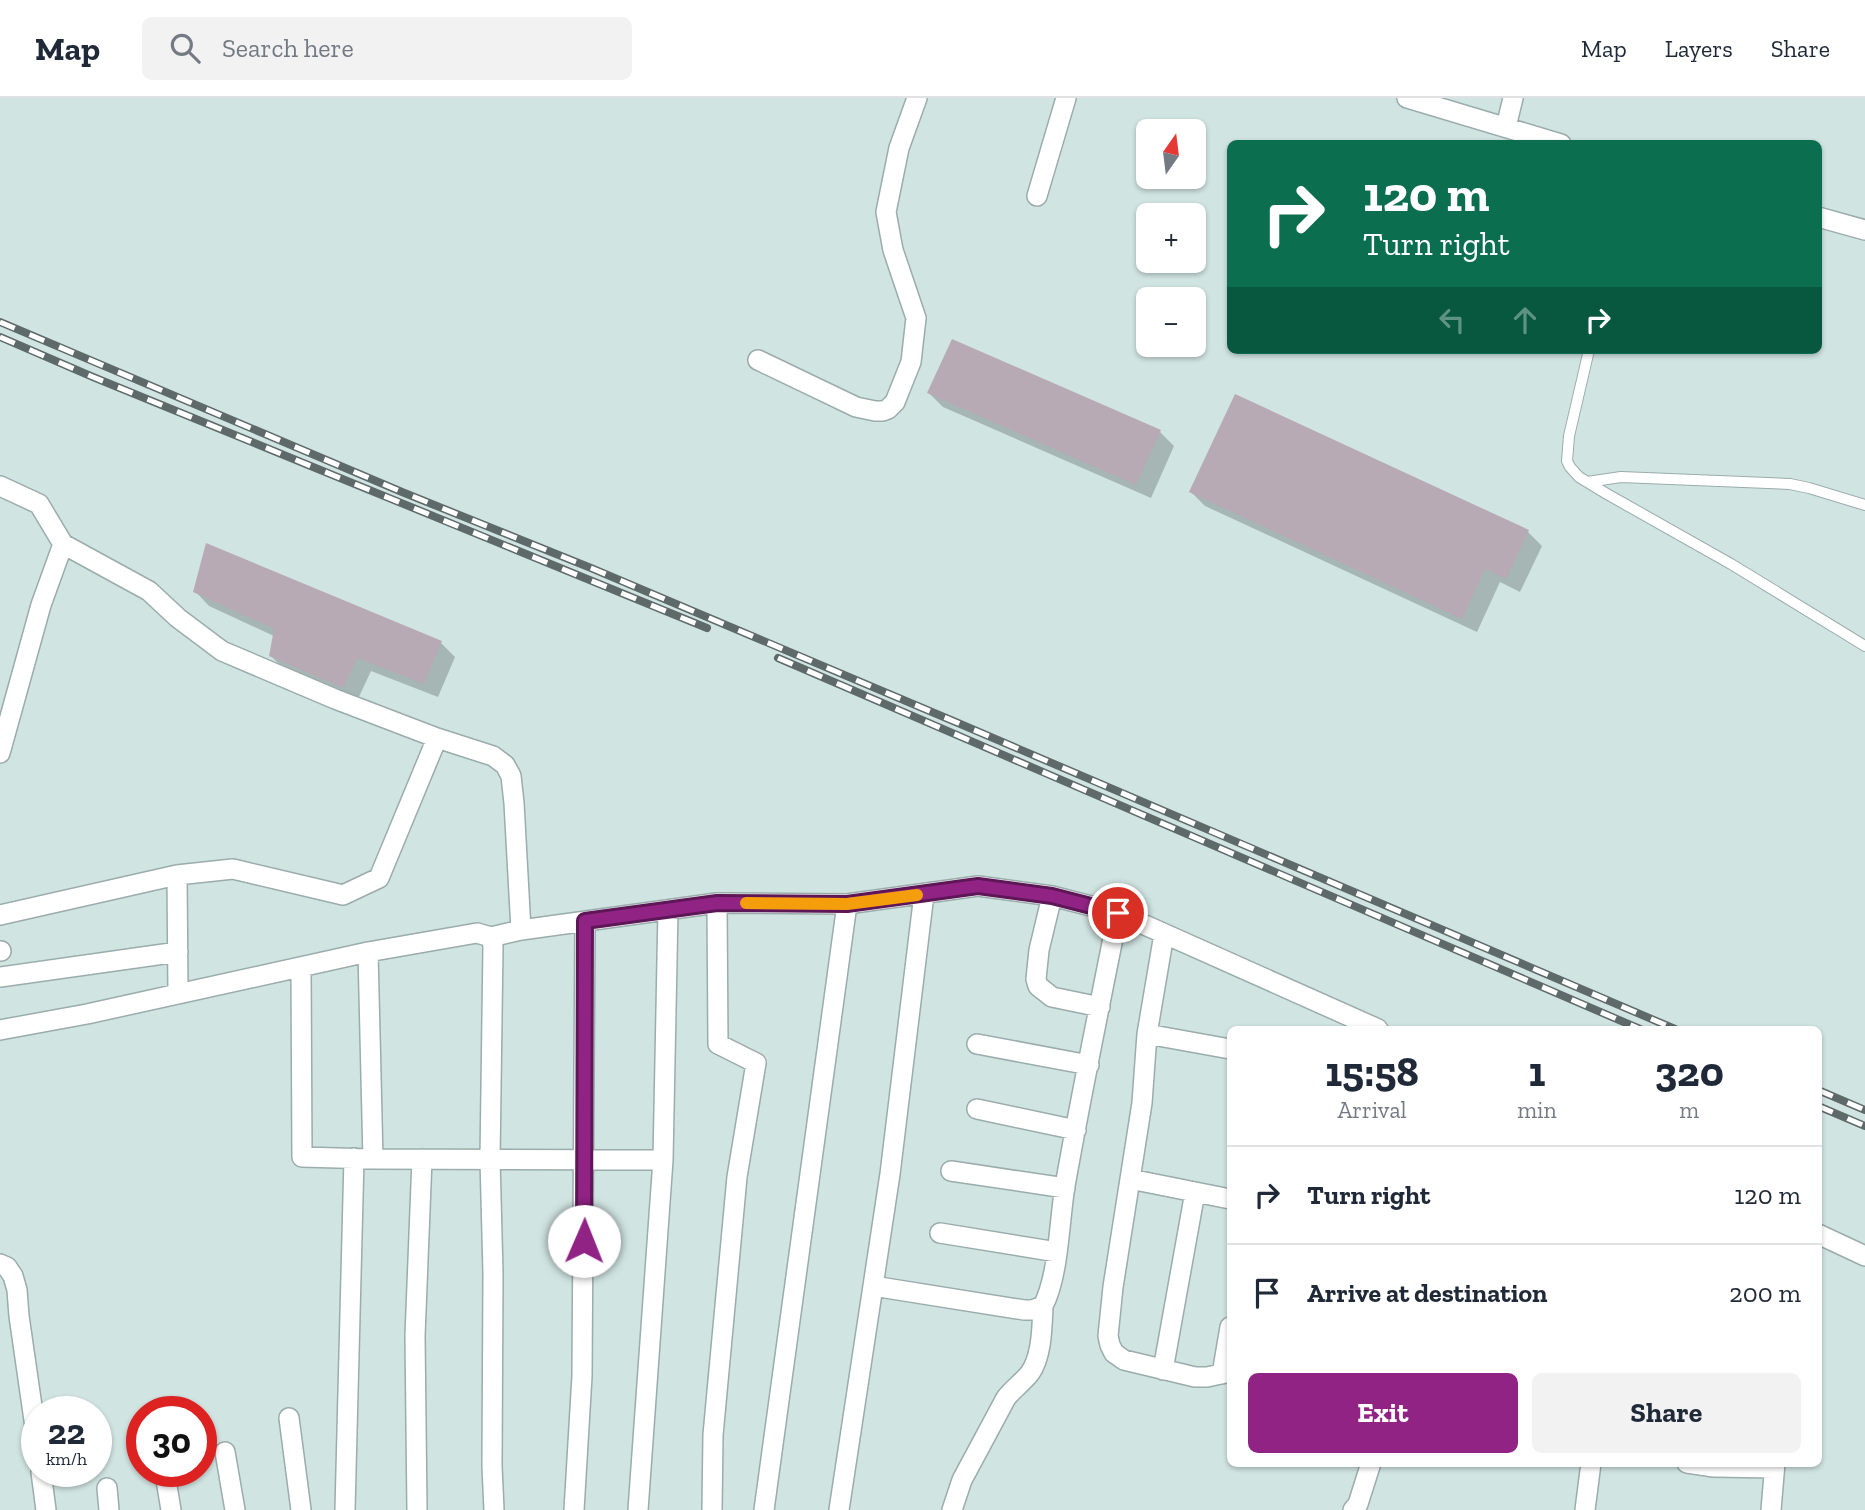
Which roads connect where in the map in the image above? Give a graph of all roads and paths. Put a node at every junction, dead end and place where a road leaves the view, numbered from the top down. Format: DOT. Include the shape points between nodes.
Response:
graph roads {
  1 [pos="917,98"];
  2 [pos="1066,98"];
  3 [pos="1407,98"];
  4 [pos="1513,98"];
  5 [pos="1506,127"];
  6 [pos="1548,140"];
  7 [pos="1037,196"];
  8 [pos="1822,218"];
  9 [pos="1865,230"];
  10 [pos="1588,354"];
  11 [pos="758,359"];
  12 [pos="1587,482"];
  13 [pos="0,486"];
  14 [pos="1865,505"];
  15 [pos="63,544"];
  16 [pos="1865,646"];
  17 [pos="437,738"];
  18 [pos="0,753"];
  19 [pos="177,875"];
  20 [pos="924,894"];
  21 [pos="1052,896"];
  22 [pos="717,903"];
  23 [pos="847,904"];
  24 [pos="668,909"];
  25 [pos="1118,913"];
  26 [pos="0,915"];
  27 [pos="585,921"];
  28 [pos="521,930"];
  29 [pos="1164,934"];
  30 [pos="491,937"];
  31 [pos="178,952"];
  32 [pos="368,952"];
  33 [pos="301,967"];
  34 [pos="0,977"];
  35 [pos="178,994"];
  36 [pos="1100,1007"];
  37 [pos="1371,1026"];
  38 [pos="0,1030"];
  39 [pos="1147,1034"];
  40 [pos="977,1044"];
  41 [pos="1227,1048"];
  42 [pos="1089,1065"];
  43 [pos="977,1109"];
  44 [pos="1076,1130"];
  45 [pos="363,1159"];
  46 [pos="422,1159"];
  47 [pos="490,1159"];
  48 [pos="585,1159"];
  49 [pos="663,1160"];
  50 [pos="951,1171"];
  51 [pos="1130,1180"];
  52 [pos="1065,1188"];
  53 [pos="1195,1192"];
  54 [pos="1227,1198"];
  55 [pos="940,1233"];
  56 [pos="1822,1236"];
  57 [pos="1057,1252"];
  58 [pos="1865,1256"];
  59 [pos="0,1264"];
  60 [pos="873,1286"];
  61 [pos="1043,1307"];
  62 [pos="1163,1370"];
  63 [pos="1226,1373"];
  64 [pos="31,1396"];
  65 [pos="289,1418"];
  66 [pos="225,1452"];
  67 [pos="1370,1467"];
  68 [pos="1590,1467"];
  69 [pos="1774,1467"];
  70 [pos="43,1487"];
  71 [pos="167,1487"];
  72 [pos="107,1488"];
  73 [pos="46,1510"];
  74 [pos="109,1510"];
  75 [pos="171,1510"];
  76 [pos="235,1510"];
  77 [pos="301,1510"];
  78 [pos="345,1510"];
  79 [pos="417,1510"];
  80 [pos="494,1510"];
  81 [pos="574,1510"];
  82 [pos="638,1510"];
  83 [pos="712,1510"];
  84 [pos="764,1510"];
  85 [pos="839,1510"];
  86 [pos="952,1510"];
  87 [pos="1353,1510"];
  88 [pos="1585,1510"];
  89 [pos="1770,1510"];
  1 -- 11 [label="street" via="899,148 886,212 893,250 916,318 911,362 895,401 883,411 856,407"];
  2 -- 7 [label="street"];
  3 -- 5 [label="street"];
  4 -- 5 [label="street"];
  5 -- 6 [label="street"];
  8 -- 9 [label="street"];
  10 -- 12 [label="lane" via="1567,461"];
  12 -- 14 [label="lane" via="1621,477 1790,485"];
  12 -- 16 [label="lane"];
  13 -- 15 [label="street" via="39,505"];
  15 -- 17 [label="street" via="149,592 222,651"];
  15 -- 18 [label="street"];
  17 -- 19 [label="street" via="379,878 342,895 233,869"];
  17 -- 28 [label="street" via="493,757 511,776"];
  19 -- 26 [label="street"];
  19 -- 31 [label="street"];
  20 -- 21 [label="street" via="978,886"];
  20 -- 23 [label="street"];
  20 -- 60 [label="street"];
  21 -- 25 [label="street"];
  21 -- 36 [label="street" via="1039,950 1038,986 1052,997"];
  22 -- 23 [label="street"];
  22 -- 24 [label="street"];
  22 -- 83 [label="street" via="718,1044 756,1063 737,1177 713,1435"];
  23 -- 84 [label="street"];
  24 -- 27 [label="street"];
  24 -- 49 [label="street"];
  25 -- 29 [label="street"];
  25 -- 36 [label="street"];
  27 -- 28 [label="street"];
  27 -- 48 [label="street"];
  28 -- 30 [label="street"];
  29 -- 37 [label="street"];
  29 -- 39 [label="street"];
  30 -- 32 [label="street" via="477,933"];
  30 -- 47 [label="street"];
  31 -- 34 [label="street"];
  31 -- 35 [label="street"];
  32 -- 33 [label="street"];
  32 -- 45 [label="street"];
  33 -- 35 [label="street"];
  33 -- 45 [label="street" via="302,1157"];
  35 -- 38 [label="street"];
  36 -- 42 [label="street"];
  39 -- 41 [label="street"];
  39 -- 51 [label="street"];
  40 -- 42 [label="street"];
  42 -- 44 [label="street"];
  43 -- 44 [label="street"];
  44 -- 52 [label="street"];
  45 -- 46 [label="street"];
  45 -- 78 [label="street"];
  46 -- 47 [label="street"];
  46 -- 79 [label="street" via="415,1336"];
  47 -- 48 [label="street"];
  47 -- 80 [label="street"];
  48 -- 49 [label="street"];
  48 -- 81 [label="street" via="582,1376"];
  49 -- 82 [label="street"];
  50 -- 52 [label="street"];
  51 -- 53 [label="street"];
  51 -- 62 [label="street" via="1108,1336 1114,1353 1124,1360"];
  52 -- 57 [label="street"];
  53 -- 54 [label="street"];
  53 -- 62 [label="street"];
  55 -- 57 [label="street"];
  56 -- 58 [label="street"];
  57 -- 61 [label="street"];
  59 -- 64 [label="street" via="13,1276 17,1290"];
  60 -- 61 [label="street" via="1024,1310"];
  60 -- 85 [label="street"];
  61 -- 86 [label="street" via="1033,1367 1006,1398 962,1480"];
  62 -- 63 [label="street" via="1195,1377"];
  65 -- 77 [label="street"];
  66 -- 76 [label="street"];
  67 -- 87 [label="street"];
  68 -- 88 [label="street"];
  69 -- 89 [label="street"];
  70 -- 73 [label="street"];
  71 -- 75 [label="street"];
  72 -- 74 [label="street"];
}
